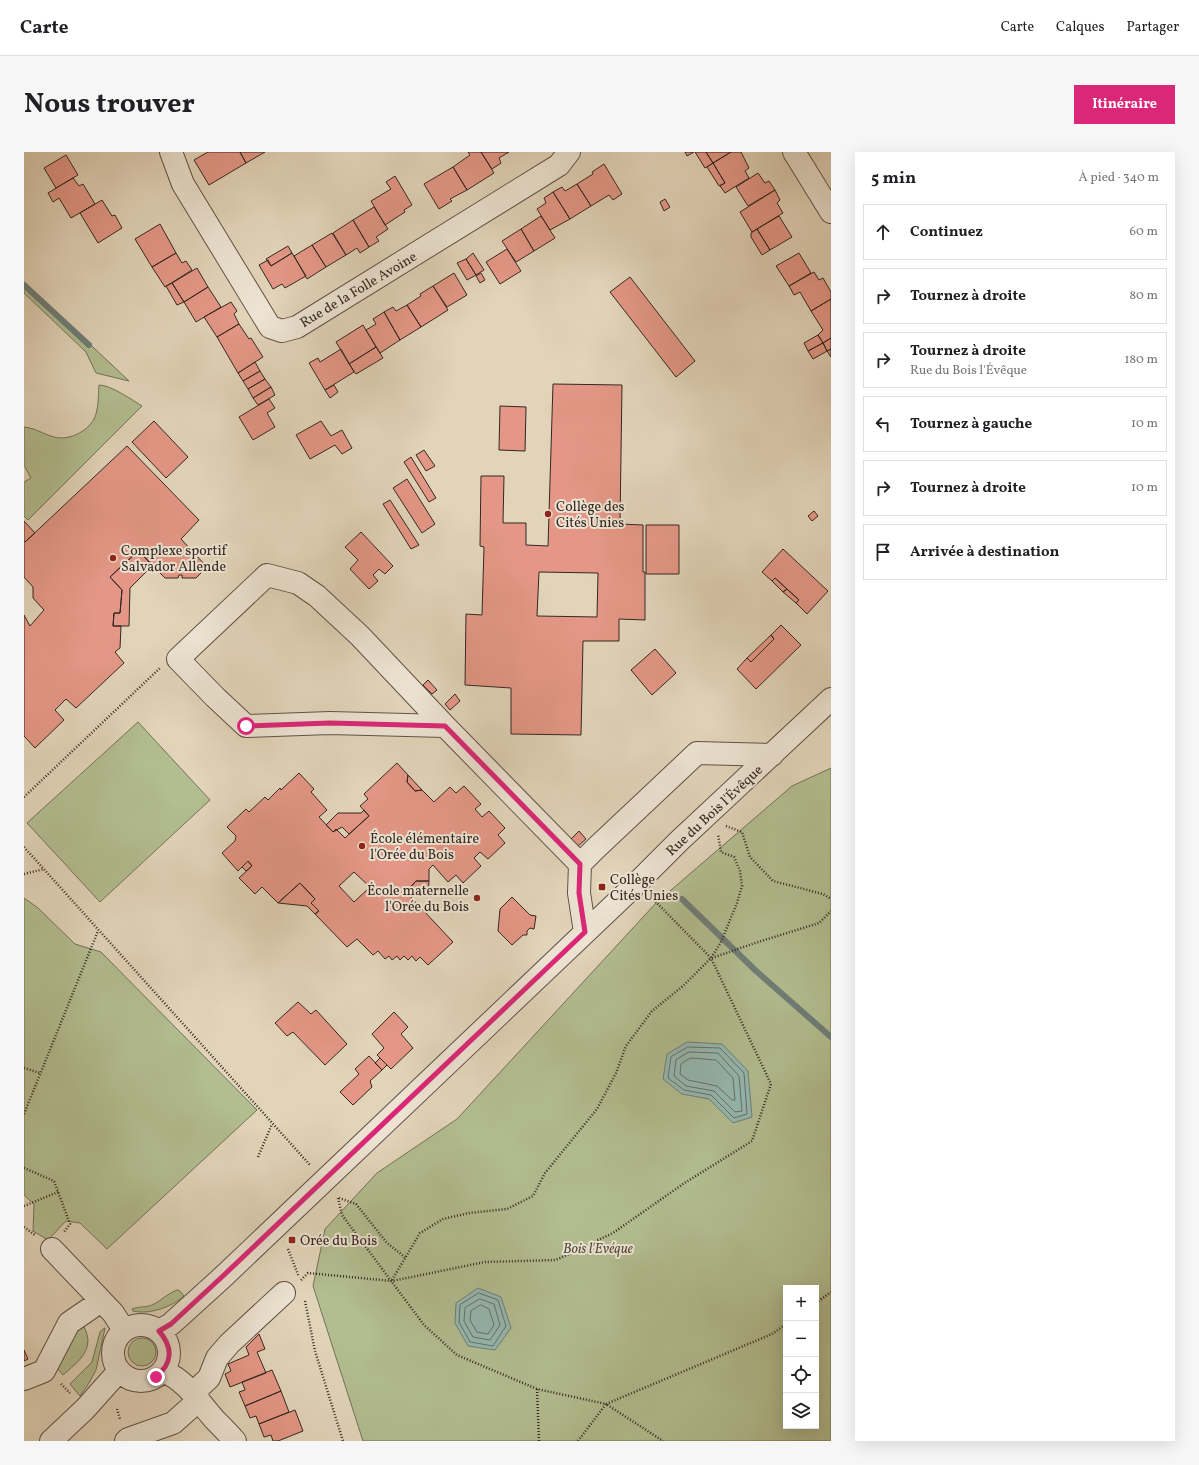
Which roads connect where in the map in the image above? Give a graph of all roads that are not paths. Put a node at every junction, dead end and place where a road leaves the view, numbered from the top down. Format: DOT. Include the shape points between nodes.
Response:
graph roads {
  1 [pos="172,152"];
  2 [pos="569,152"];
  3 [pos="794,152"];
  4 [pos="831,212"];
  5 [pos="831,699"];
  6 [pos="445,726"];
  7 [pos="772,755"];
  8 [pos="580,864"];
  9 [pos="585,932"];
  10 [pos="52,1249"];
  11 [pos="294,1294"];
  12 [pos="101,1301"];
  13 [pos="124,1330"];
  14 [pos="159,1331"];
  15 [pos="119,1371"];
  16 [pos="163,1371"];
  17 [pos="24,1379"];
  18 [pos="196,1396"];
  19 [pos="51,1441"];
  20 [pos="126,1441"];
  21 [pos="235,1441"];
  1 -- 2 [label="street, Rue de la Folle Avoine" via="183,184 270,327 282,331 297,327 559,165"];
  3 -- 4 [label="street"];
  5 -- 7 [label="street, Rue du Bois l'Évêque"];
  6 -- 6 [label="street" via="360,636 318,596 298,583 267,575 178,659 246,726 330,723"];
  6 -- 8 [label="street"];
  7 -- 8 [label="street" via="697,753"];
  7 -- 9 [label="street, Rue du Bois l'Évêque"];
  8 -- 9 [label="street" via="579,893"];
  9 -- 14 [label="street, Rue du Bois l'Évêque" via="224,1275 171,1324"];
  10 -- 12 [label="street"];
  11 -- 18 [label="street" via="229,1344 217,1358 209,1378"];
  12 -- 13 [label="street"];
  12 -- 17 [label="street" via="69,1323 44,1371"];
  13 -- 14 [label="street" via="131,1326 146,1325"];
  13 -- 15 [label="street" via="112,1349"];
  14 -- 16 [label="street" via="169,1346 170,1355"];
  15 -- 16 [label="street" via="125,1377 141,1382"];
  15 -- 19 [label="street" via="85,1409"];
  16 -- 18 [label="street" via="179,1379"];
  18 -- 20 [label="street" via="173,1422"];
  18 -- 21 [label="street"];
}
